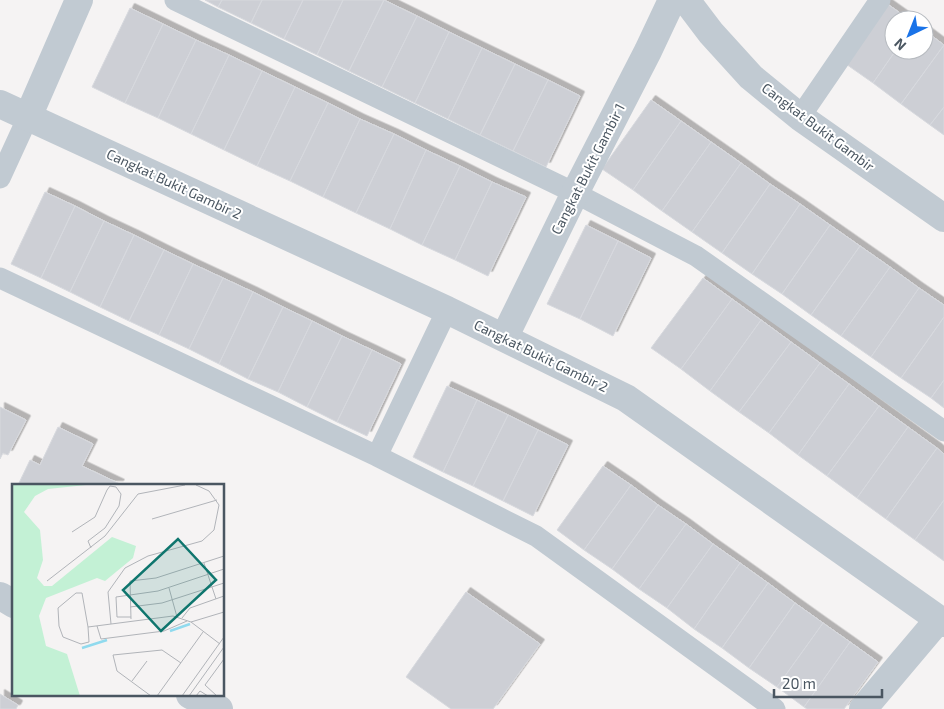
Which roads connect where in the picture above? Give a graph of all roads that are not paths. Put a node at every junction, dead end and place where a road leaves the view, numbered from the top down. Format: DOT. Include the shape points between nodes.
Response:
graph roads {
  1 [pos="80,0"];
  2 [pos="175,0"];
  3 [pos="672,0"];
  4 [pos="686,0"];
  5 [pos="880,0"];
  6 [pos="0,104"];
  7 [pos="28,117"];
  8 [pos="800,117"];
  9 [pos="0,178"];
  10 [pos="575,193"];
  11 [pos="944,218"];
  12 [pos="0,278"];
  13 [pos="447,310"];
  14 [pos="504,338"];
  15 [pos="944,431"];
  16 [pos="377,456"];
  17 [pos="0,596"];
  18 [pos="12,603"];
  19 [pos="942,618"];
  20 [pos="192,696"];
  21 [pos="219,709"];
  22 [pos="775,709"];
  23 [pos="863,709"];
  1 -- 7 [label="street"];
  2 -- 10 [label="lane"];
  3 -- 10 [label="street, Cangkat Bukit Gambir 1"];
  4 -- 8 [label="street, Cangkat Bukit Gambir" via="751,77"];
  5 -- 8 [label="lane"];
  6 -- 7 [label="street, Cangkat Bukit Gambir 2"];
  7 -- 9 [label="lane"];
  7 -- 13 [label="street, Cangkat Bukit Gambir 2"];
  8 -- 11 [label="street, Cangkat Bukit Gambir"];
  10 -- 14 [label="street, Cangkat Bukit Gambir 1"];
  10 -- 15 [label="lane" via="696,256"];
  12 -- 16 [label="lane"];
  13 -- 14 [label="street, Cangkat Bukit Gambir 2"];
  13 -- 16 [label="lane"];
  14 -- 19 [label="street, Cangkat Bukit Gambir 2" via="626,398"];
  16 -- 22 [label="lane" via="536,536"];
  17 -- 18 [label="street"];
  19 -- 23 [label="street, Cangkat Bukit Gambir 2"];
  20 -- 21 [label="street"];
}
